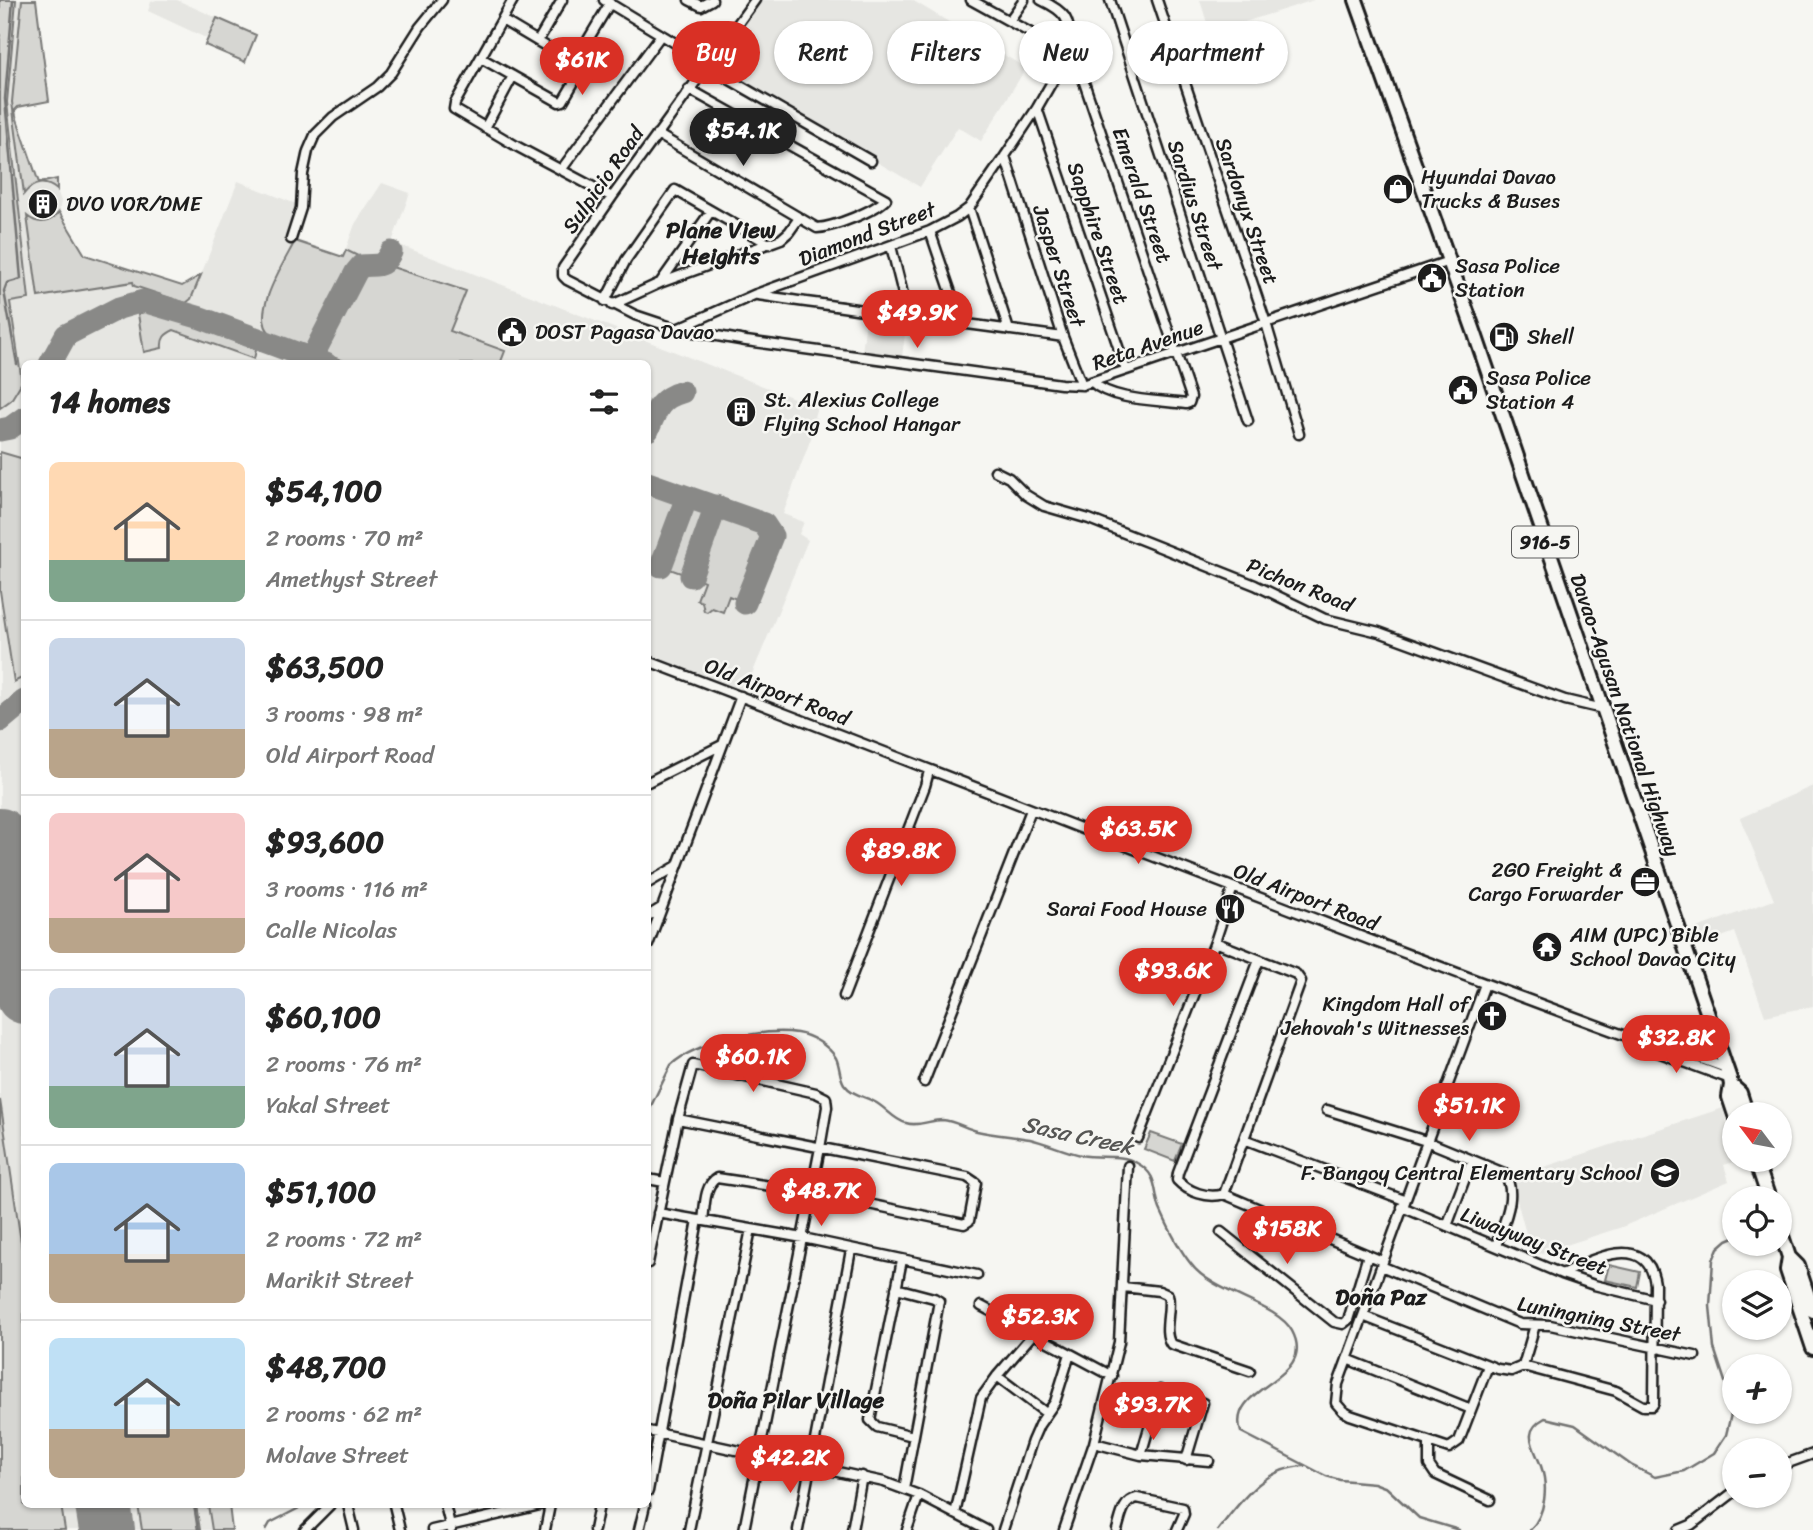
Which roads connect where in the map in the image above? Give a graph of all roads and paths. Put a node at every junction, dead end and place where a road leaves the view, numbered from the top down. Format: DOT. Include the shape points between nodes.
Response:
graph roads {
  1 [pos="442,0"];
  2 [pos="513,0"];
  3 [pos="562,0"];
  4 [pos="689,0"];
  5 [pos="712,0"];
  6 [pos="755,0"];
  7 [pos="971,0"];
  8 [pos="1024,0"];
  9 [pos="1041,0"];
  10 [pos="1110,0"];
  11 [pos="1157,0"];
  12 [pos="1356,0"];
  13 [pos="607,2"];
  14 [pos="502,20"];
  15 [pos="739,21"];
  16 [pos="1009,21"];
  17 [pos="1067,21"];
  18 [pos="1019,27"];
  19 [pos="662,35"];
  20 [pos="538,41"];
  21 [pos="672,42"];
  22 [pos="481,58"];
  23 [pos="574,63"];
  24 [pos="513,76"];
  25 [pos="693,84"];
  26 [pos="739,84"];
  27 [pos="1051,84"];
  28 [pos="1085,84"];
  29 [pos="689,89"];
  30 [pos="1037,108"];
  31 [pos="485,128"];
  32 [pos="657,134"];
  33 [pos="1005,156"];
  34 [pos="871,161"];
  35 [pos="561,170"];
  36 [pos="612,197"];
  37 [pos="969,208"];
  38 [pos="711,211"];
  39 [pos="799,218"];
  40 [pos="930,231"];
  41 [pos="290,239"];
  42 [pos="769,244"];
  43 [pos="891,246"];
  44 [pos="1448,261"];
  45 [pos="567,280"];
  46 [pos="660,283"];
  47 [pos="756,294"];
  48 [pos="609,303"];
  49 [pos="909,318"];
  50 [pos="961,322"];
  51 [pos="1266,323"];
  52 [pos="677,328"];
  53 [pos="1009,330"];
  54 [pos="1063,337"];
  55 [pos="1221,339"];
  56 [pos="1178,354"];
  57 [pos="1126,370"];
  58 [pos="1092,382"];
  59 [pos="1082,385"];
  60 [pos="1248,422"];
  61 [pos="1299,434"];
  62 [pos="996,471"];
  63 [pos="651,662"];
  64 [pos="741,696"];
  65 [pos="1603,709"];
  66 [pos="722,745"];
  67 [pos="929,771"];
  68 [pos="651,780"];
  69 [pos="1031,810"];
  70 [pos="677,866"];
  71 [pos="651,881"];
  72 [pos="1233,887"];
  73 [pos="661,908"];
  74 [pos="651,914"];
  75 [pos="651,936"];
  76 [pos="1215,942"];
  77 [pos="1259,960"];
  78 [pos="1485,984"];
  79 [pos="844,996"];
  80 [pos="1729,1078"];
  81 [pos="924,1082"];
  82 [pos="1731,1102"];
  83 [pos="1743,1102"];
  84 [pos="1327,1110"];
  85 [pos="678,1119"];
  86 [pos="1138,1138"];
  87 [pos="1244,1139"];
  88 [pos="1426,1141"];
  89 [pos="820,1148"];
  90 [pos="1472,1160"];
  91 [pos="1128,1166"];
  92 [pos="651,1179"];
  93 [pos="664,1182"];
  94 [pos="811,1192"];
  95 [pos="1224,1194"];
  96 [pos="1403,1204"];
  97 [pos="658,1213"];
  98 [pos="700,1220"];
  99 [pos="1447,1226"];
  100 [pos="751,1229"];
  101 [pos="1220,1232"];
  102 [pos="803,1238"];
  103 [pos="1496,1246"];
  104 [pos="651,1248"];
  105 [pos="851,1250"];
  106 [pos="1368,1255"];
  107 [pos="1789,1257"];
  108 [pos="902,1260"];
  109 [pos="1381,1264"];
  110 [pos="1562,1274"];
  111 [pos="977,1275"];
  112 [pos="1123,1287"];
  113 [pos="896,1288"];
  114 [pos="1656,1300"];
  115 [pos="982,1306"];
  116 [pos="1813,1311"];
  117 [pos="1363,1316"];
  118 [pos="1535,1325"];
  119 [pos="1033,1334"];
  120 [pos="1813,1348"];
  121 [pos="1656,1349"];
  122 [pos="1070,1354"];
  123 [pos="1695,1356"];
  124 [pos="1347,1359"];
  125 [pos="1488,1366"];
  126 [pos="1523,1366"];
  127 [pos="1250,1371"];
  128 [pos="997,1376"];
  129 [pos="1112,1376"];
  130 [pos="1471,1409"];
  131 [pos="1046,1413"];
  132 [pos="651,1432"];
  133 [pos="660,1433"];
  134 [pos="913,1436"];
  135 [pos="706,1443"];
  136 [pos="1094,1443"];
  137 [pos="1429,1443"];
  138 [pos="759,1454"];
  139 [pos="1813,1454"];
  140 [pos="1141,1455"];
  141 [pos="1186,1460"];
  142 [pos="1209,1461"];
  143 [pos="1792,1462"];
  144 [pos="810,1465"];
  145 [pos="651,1476"];
  146 [pos="862,1476"];
  147 [pos="904,1489"];
  148 [pos="919,1495"];
  149 [pos="1490,1500"];
  150 [pos="1722,1501"];
  151 [pos="327,1508"];
  152 [pos="349,1508"];
  153 [pos="395,1508"];
  154 [pos="446,1508"];
  155 [pos="528,1508"];
  156 [pos="549,1508"];
  157 [pos="598,1508"];
  158 [pos="644,1508"];
  159 [pos="955,1514"];
  160 [pos="450,1528"];
  161 [pos="305,1530"];
  162 [pos="354,1530"];
  163 [pos="400,1530"];
  164 [pos="432,1530"];
  165 [pos="545,1530"];
  166 [pos="594,1530"];
  167 [pos="639,1530"];
  168 [pos="689,1530"];
  169 [pos="744,1530"];
  170 [pos="798,1530"];
  171 [pos="852,1530"];
  172 [pos="907,1530"];
  173 [pos="986,1530"];
  174 [pos="1003,1530"];
  175 [pos="1065,1530"];
  176 [pos="1117,1530"];
  177 [pos="1177,1530"];
  178 [pos="1679,1530"];
  1 -- 41 [label="street" via="391,73 315,135"];
  2 -- 14 [label="street"];
  3 -- 20 [label="street"];
  4 -- 5 [label="street" via="701,6"];
  6 -- 15 [label="street, Sulpicio Road"];
  7 -- 16 [label="street"];
  8 -- 16 [label="street"];
  9 -- 17 [label="street, Emerald Street" via="1057,8"];
  10 -- 55 [label="street, Sardius Street"];
  11 -- 51 [label="street, Sardonyx Street"];
  12 -- 44 [label="main road, Davao-Agusan National Highway / 916-5"];
  13 -- 19 [label="street"];
  13 -- 23 [label="street"];
  14 -- 20 [label="street"];
  14 -- 22 [label="street"];
  16 -- 18 [label="street"];
  19 -- 21 [label="street"];
  19 -- 35 [label="street"];
  20 -- 23 [label="street"];
  22 -- 24 [label="street"];
  22 -- 31 [label="street" via="454,106"];
  23 -- 24 [label="street" via="581,69 563,101"];
  24 -- 31 [label="street"];
  25 -- 29 [label="street, Sulpicio Road"];
  26 -- 34 [label="street"];
  27 -- 30 [label="street, Diamond Street"];
  28 -- 56 [label="street, Emerald Street"];
  29 -- 32 [label="street, Sulpicio Road"];
  29 -- 39 [label="street" via="886,199 876,208 821,228"];
  30 -- 33 [label="street, Diamond Street"];
  30 -- 57 [label="street, Sapphire Street"];
  31 -- 35 [label="street"];
  32 -- 36 [label="street, Sulpicio Road"];
  32 -- 39 [label="street"];
  33 -- 37 [label="street, Diamond Street"];
  33 -- 54 [label="street, Jasper Street"];
  35 -- 36 [label="street"];
  36 -- 45 [label="street, Sulpicio Road" via="563,268"];
  37 -- 40 [label="street, Diamond Street"];
  37 -- 53 [label="street"];
  38 -- 42 [label="street"];
  38 -- 46 [label="street"];
  38 -- 48 [label="street" via="675,190 626,260"];
  39 -- 42 [label="street" via="785,237"];
  40 -- 43 [label="street, Diamond Street"];
  40 -- 50 [label="street"];
  42 -- 46 [label="street"];
  43 -- 47 [label="street, Diamond Street"];
  43 -- 49 [label="street"];
  44 -- 51 [label="street, Reta Avenue"];
  44 -- 65 [label="main road, Davao-Agusan National Highway / 916-5"];
  45 -- 48 [label="street, Reta Avenue"];
  46 -- 48 [label="street"];
  47 -- 49 [label="street"];
  47 -- 52 [label="street, Diamond Street"];
  48 -- 52 [label="street, Reta Avenue"];
  49 -- 50 [label="street"];
  50 -- 53 [label="street"];
  51 -- 55 [label="street, Reta Avenue"];
  51 -- 61 [label="street, Sardonyx Street"];
  52 -- 59 [label="street, Reta Avenue"];
  53 -- 54 [label="street"];
  54 -- 59 [label="street, Jasper Street"];
  55 -- 56 [label="street, Reta Avenue"];
  55 -- 60 [label="street, Sardius Street"];
  56 -- 57 [label="street, Reta Avenue"];
  56 -- 58 [label="street, Emerald Street" via="1191,395 1189,403 1106,393"];
  57 -- 58 [label="street, Reta Avenue"];
  58 -- 59 [label="street, Reta Avenue"];
  62 -- 65 [label="street, Pichon Road" via="1044,506 1089,519 1255,585 1325,618"];
  63 -- 64 [label="street, Old Airport Road"];
  64 -- 66 [label="street"];
  64 -- 67 [label="street, Old Airport Road"];
  65 -- 80 [label="main road, Davao-Agusan National Highway / 916-5"];
  66 -- 68 [label="street"];
  66 -- 70 [label="street"];
  67 -- 69 [label="street, Old Airport Road"];
  67 -- 79 [label="street"];
  69 -- 72 [label="street, Old Airport Road"];
  69 -- 81 [label="street"];
  70 -- 71 [label="street"];
  70 -- 73 [label="street"];
  72 -- 76 [label="street"];
  72 -- 78 [label="street, Old Airport Road"];
  73 -- 74 [label="street"];
  73 -- 75 [label="street"];
  76 -- 77 [label="street"];
  76 -- 86 [label="street"];
  77 -- 87 [label="street" via="1301,978"];
  77 -- 95 [label="street, Luningning Street" via="1178,1173 1182,1185 1210,1197"];
  78 -- 80 [label="street, Old Airport Road"];
  78 -- 88 [label="street"];
  80 -- 82 [label="main road, Davao-Agusan National Highway / 916-5"];
  80 -- 83 [label="main road, Davao-Agusan National Highway / 916-5"];
  84 -- 88 [label="street"];
  85 -- 89 [label="street"];
  85 -- 89 [label="street" via="693,1065 821,1094 828,1102"];
  85 -- 93 [label="street"];
  87 -- 95 [label="street"];
  87 -- 96 [label="street, Liwayway Street"];
  88 -- 90 [label="street"];
  88 -- 96 [label="street"];
  89 -- 94 [label="street"];
  89 -- 94 [label="street" via="975,1181 975,1195 967,1223 960,1224"];
  90 -- 99 [label="street"];
  90 -- 103 [label="street" via="1504,1173 1509,1183 1508,1208"];
  91 -- 112 [label="street"];
  92 -- 93 [label="street"];
  93 -- 97 [label="street"];
  94 -- 98 [label="street" via="717,1178 711,1181"];
  94 -- 102 [label="street"];
  95 -- 106 [label="street, Luningning Street"];
  96 -- 99 [label="street, Liwayway Street"];
  96 -- 109 [label="street"];
  97 -- 98 [label="street"];
  97 -- 104 [label="street"];
  98 -- 100 [label="street"];
  98 -- 133 [label="street"];
  99 -- 103 [label="street, Liwayway Street"];
  100 -- 102 [label="street"];
  100 -- 135 [label="street"];
  101 -- 106 [label="street" via="1334,1322 1343,1324"];
  102 -- 105 [label="street"];
  102 -- 138 [label="street"];
  103 -- 110 [label="street, Liwayway Street"];
  105 -- 108 [label="street"];
  105 -- 144 [label="street"];
  106 -- 109 [label="street, Luningning Street"];
  107 -- 116 [label="main road" via="1798,1266"];
  107 -- 120 [label="main road" via="1787,1270"];
  108 -- 111 [label="street"];
  108 -- 113 [label="street"];
  109 -- 117 [label="street"];
  109 -- 118 [label="street, Luningning Street" via="1510,1321"];
  110 -- 114 [label="street, Liwayway Street"];
  110 -- 114 [label="street" via="1597,1258 1625,1252 1649,1266"];
  112 -- 127 [label="street" via="1168,1295 1167,1338 1171,1344"];
  112 -- 129 [label="street"];
  113 -- 134 [label="street" via="870,1420 877,1427"];
  113 -- 134 [label="street" via="939,1301"];
  114 -- 121 [label="street"];
  115 -- 119 [label="street"];
  117 -- 124 [label="street"];
  117 -- 125 [label="street"];
  118 -- 121 [label="street, Luningning Street"];
  118 -- 126 [label="street"];
  119 -- 122 [label="street"];
  119 -- 128 [label="street"];
  121 -- 123 [label="street, Luningning Street"];
  121 -- 126 [label="street" via="1652,1406 1616,1391"];
  122 -- 129 [label="street"];
  122 -- 131 [label="street" via="1055,1402"];
  124 -- 130 [label="street"];
  124 -- 137 [label="street" via="1335,1397 1338,1407"];
  125 -- 126 [label="street" via="1511,1371"];
  125 -- 130 [label="street"];
  128 -- 131 [label="street"];
  128 -- 159 [label="street" via="977,1411"];
  129 -- 136 [label="street"];
  130 -- 137 [label="street" via="1461,1437 1452,1447"];
  131 -- 174 [label="street" via="1023,1464"];
  132 -- 133 [label="street"];
  133 -- 135 [label="street"];
  133 -- 145 [label="street"];
  134 -- 147 [label="street"];
  135 -- 138 [label="street"];
  135 -- 168 [label="street"];
  136 -- 140 [label="street"];
  136 -- 175 [label="street"];
  137 -- 149 [label="street" via="1429,1465 1435,1474"];
  138 -- 144 [label="street"];
  138 -- 169 [label="street"];
  139 -- 143 [label="street"];
  140 -- 141 [label="street"];
  140 -- 141 [label="street" via="1160,1390 1203,1403"];
  141 -- 142 [label="street"];
  144 -- 146 [label="street"];
  144 -- 170 [label="street"];
  146 -- 147 [label="street"];
  146 -- 171 [label="street"];
  147 -- 148 [label="street"];
  148 -- 159 [label="street"];
  148 -- 172 [label="street"];
  150 -- 178 [label="street"];
  151 -- 161 [label="street"];
  152 -- 162 [label="street"];
  153 -- 163 [label="street"];
  154 -- 160 [label="street"];
  155 -- 160 [label="street"];
  156 -- 165 [label="street"];
  157 -- 166 [label="street"];
  158 -- 167 [label="street"];
  159 -- 173 [label="street"];
  160 -- 164 [label="street"];
  176 -- 177 [label="street" via="1125,1506 1133,1498 1183,1508"];
}
